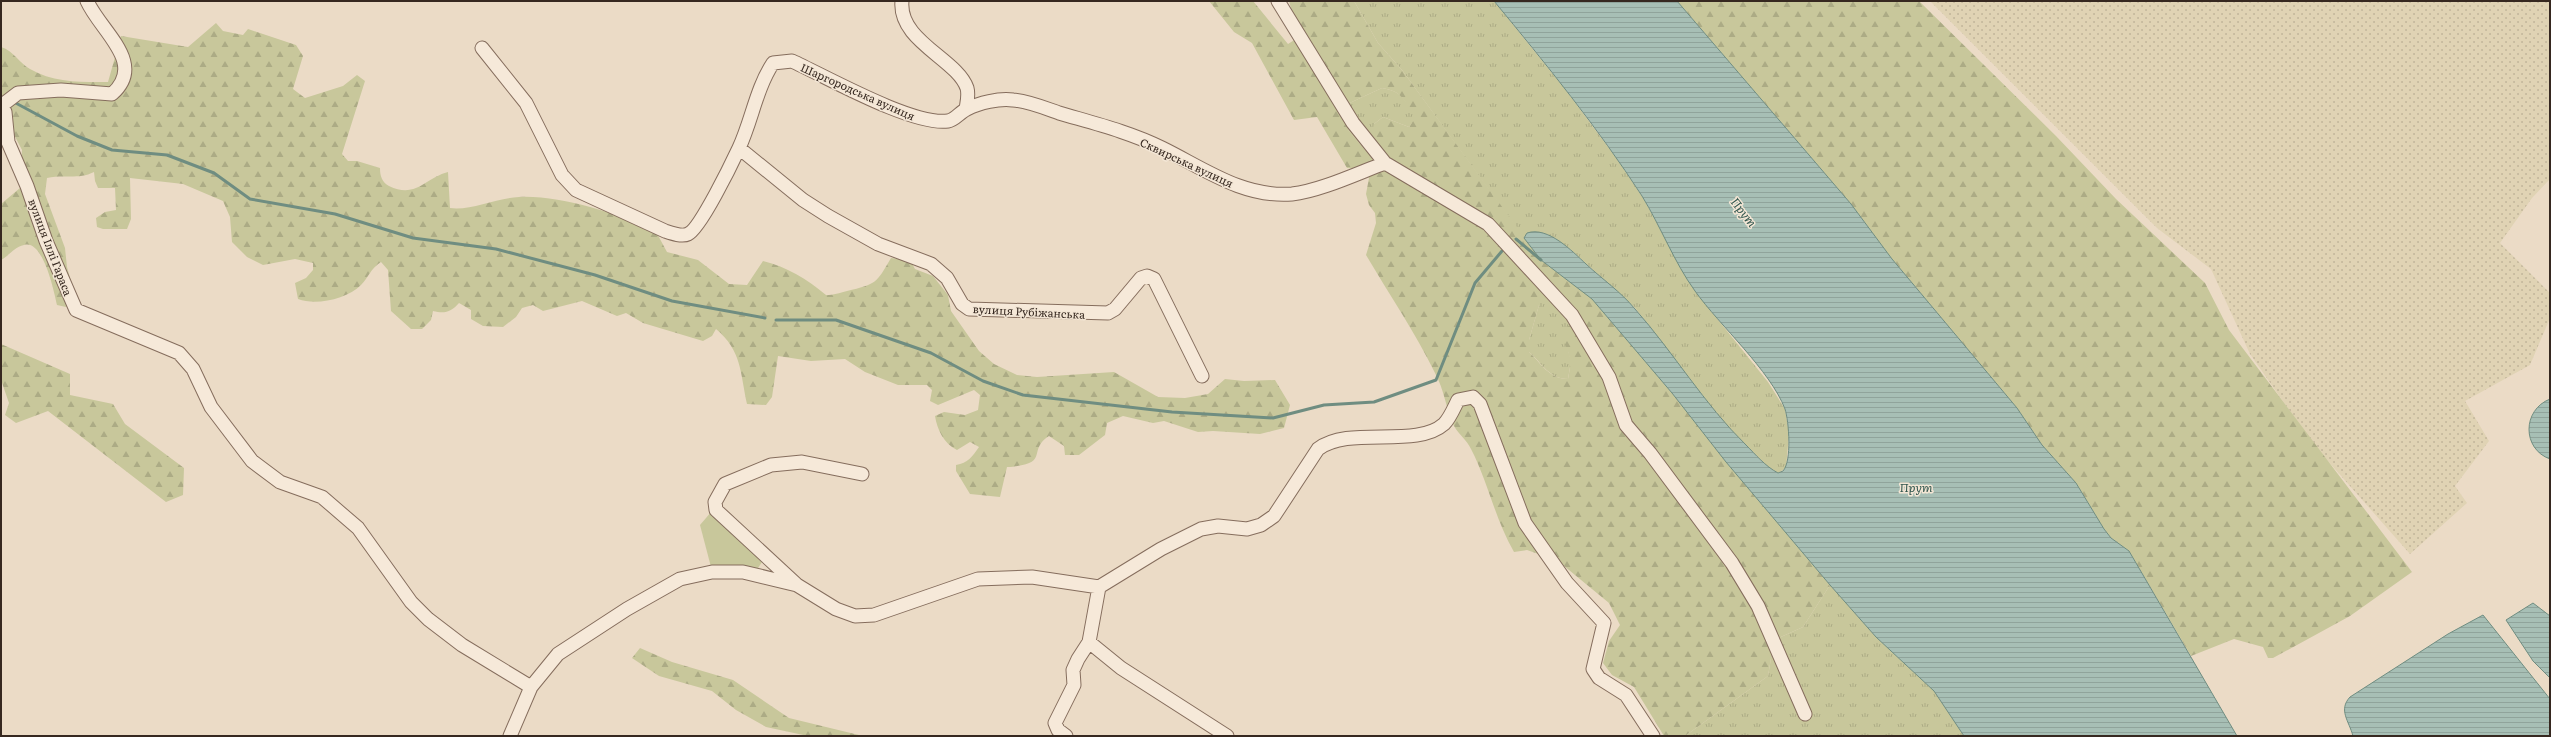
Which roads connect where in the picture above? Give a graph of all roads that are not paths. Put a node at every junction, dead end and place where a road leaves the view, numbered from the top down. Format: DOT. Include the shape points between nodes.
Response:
graph roads {
  1 [pos="87,1"];
  2 [pos="902,1"];
  3 [pos="1278,1"];
  4 [pos="482,48"];
  5 [pos="3,106"];
  6 [pos="966,109"];
  7 [pos="739,148"];
  8 [pos="1385,163"];
  9 [pos="1202,376"];
  10 [pos="862,474"];
  11 [pos="797,585"];
  12 [pos="1099,587"];
  13 [pos="1089,642"];
  14 [pos="531,686"];
  15 [pos="1804,714"];
  16 [pos="510,736"];
  17 [pos="1066,736"];
  18 [pos="1227,736"];
  19 [pos="1653,736"];
  1 -- 5 [label="street" via="94,17 121,51 126,68 123,85 112,94 61,90 18,93"];
  2 -- 6 [label="street" via="903,16 914,33 961,78 967,88"];
  3 -- 8 [label="street" via="1353,123"];
  4 -- 7 [label="street, Шаргородська вулиця" via="526,103 562,175 576,190 664,231 687,235 695,230"];
  5 -- 14 [label="street, вулиця Іллі Гараса" via="8,142 49,249 76,310 179,353 193,370 211,407 252,461 280,482 322,497 358,528 411,602 428,619 462,645"];
  6 -- 7 [label="street, Шаргородська вулиця" via="950,121 927,121 792,61 783,61 773,63 764,79"];
  6 -- 8 [label="street, Сквирська вулиця" via="993,101 1013,100 1035,106 1110,128 1161,147 1220,179 1255,191 1292,194 1335,182"];
  7 -- 9 [label="street, вулиця Рубіжанська" via="803,200 828,216 878,244 931,264 947,278 962,304 969,309 1108,314 1141,278 1147,276 1154,279"];
  8 -- 15 [label="street" via="1488,224 1572,315 1609,377 1626,425 1650,453 1732,564 1758,606"];
  10 -- 11 [label="street" via="802,462 779,464 725,484 715,502 716,510"];
  11 -- 12 [label="street" via="836,609 855,616 874,615 978,579 1032,577"];
  11 -- 14 [label="street" via="743,572 712,572 680,579 627,609 558,654"];
  12 -- 13 [label="street"];
  12 -- 19 [label="street" via="1161,549 1201,529 1218,526 1247,529 1261,525 1274,516 1318,449 1326,443 1339,439 1398,437 1427,431 1443,425 1458,400 1473,396 1480,404 1525,523 1567,583 1604,623 1593,669 1599,678 1626,695"];
  13 -- 17 [label="street" via="1073,670 1074,685 1055,723 1058,730"];
  13 -- 18 [label="street" via="1121,668"];
  14 -- 16 [label="street"];
}
